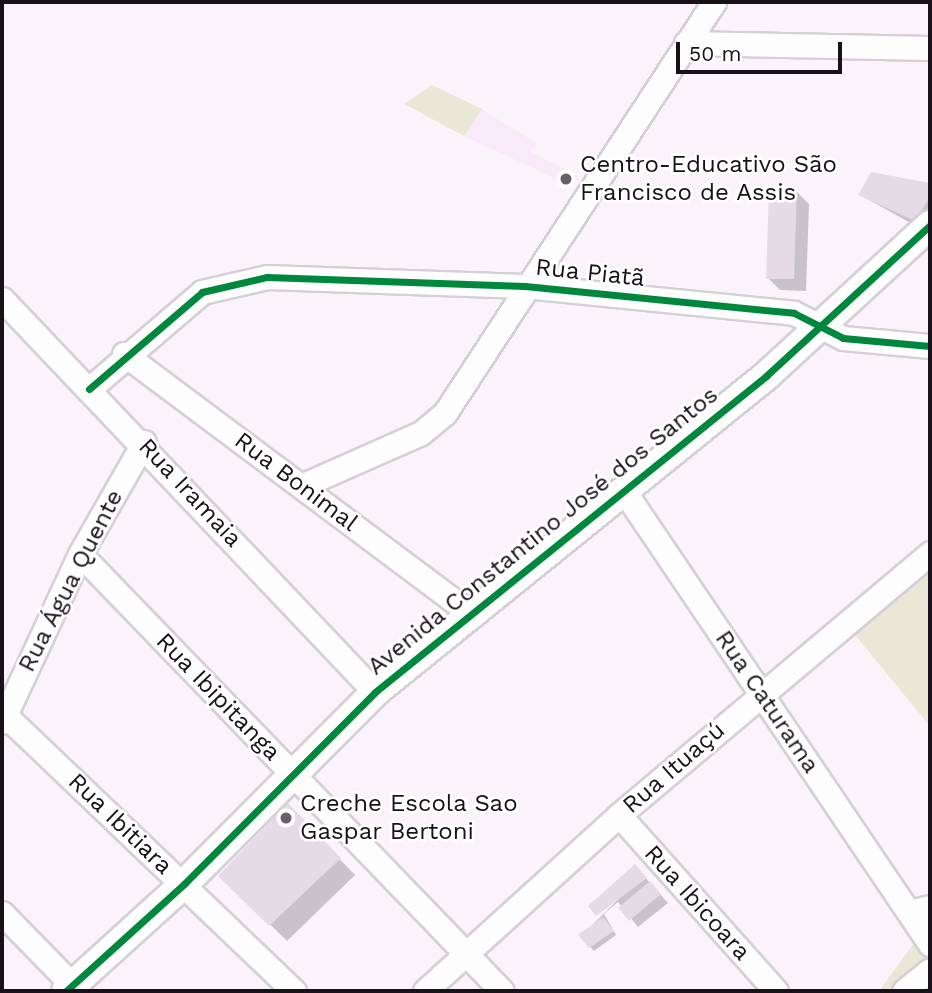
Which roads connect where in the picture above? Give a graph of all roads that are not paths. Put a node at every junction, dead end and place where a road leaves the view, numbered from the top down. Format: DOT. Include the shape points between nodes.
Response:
graph roads {
  1 [pos="714,2"];
  2 [pos="686,43"];
  3 [pos="930,48"];
  4 [pos="930,225"];
  5 [pos="525,286"];
  6 [pos="2,299"];
  7 [pos="820,329"];
  8 [pos="930,346"];
  9 [pos="124,354"];
  10 [pos="89,388"];
  11 [pos="144,442"];
  12 [pos="301,486"];
  13 [pos="624,491"];
  14 [pos="80,554"];
  15 [pos="930,554"];
  16 [pos="468,611"];
  17 [pos="374,692"];
  18 [pos="761,694"];
  19 [pos="4,718"];
  20 [pos="293,776"];
  21 [pos="619,815"];
  22 [pos="184,884"];
  23 [pos="920,909"];
  24 [pos="2,913"];
  25 [pos="930,944"];
  26 [pos="465,954"];
  27 [pos="930,970"];
  28 [pos="72,989"];
  29 [pos="294,991"];
  30 [pos="425,991"];
  31 [pos="502,991"];
  32 [pos="776,991"];
  33 [pos="904,991"];
  1 -- 2 [label="street"];
  2 -- 3 [label="street"];
  2 -- 5 [label="street"];
  4 -- 7 [label="street, Avenida Constantino José dos Santos"];
  5 -- 7 [label="street, Rua Piatã" via="794,313"];
  5 -- 9 [label="street, Rua Piatã" via="239,279 187,301"];
  5 -- 12 [label="street" via="445,413 421,433"];
  6 -- 10 [label="street, Rua Iramaia"];
  7 -- 8 [label="street, Rua Piatã" via="844,338"];
  7 -- 13 [label="street, Avenida Constantino José dos Santos"];
  9 -- 10 [label="street"];
  9 -- 12 [label="street, Rua Bonimal"];
  10 -- 11 [label="street, Rua Iramaia"];
  11 -- 14 [label="street, Rua Água Quente"];
  11 -- 17 [label="street, Rua Iramaia"];
  12 -- 16 [label="street, Rua Bonimal"];
  13 -- 16 [label="street, Avenida Constantino José dos Santos"];
  13 -- 18 [label="street, Rua Caturama"];
  14 -- 19 [label="street, Rua Água Quente"];
  14 -- 20 [label="street, Rua Ibipitanga"];
  15 -- 18 [label="street, Rua Ituaçú"];
  16 -- 17 [label="street, Avenida Constantino José dos Santos"];
  17 -- 20 [label="street, Avenida Constantino José dos Santos"];
  18 -- 21 [label="street, Rua Ituaçú"];
  18 -- 23 [label="street, Rua Caturama"];
  19 -- 22 [label="street, Rua Ibitiara"];
  20 -- 22 [label="street, Avenida Constantino José dos Santos"];
  20 -- 26 [label="street, Rua Ibipitanga"];
  21 -- 26 [label="street, Rua Ituaçú"];
  21 -- 32 [label="street, Rua Ibicoara"];
  22 -- 28 [label="street, Avenida Constantino José dos Santos"];
  22 -- 29 [label="street, Rua Ibitiara"];
  23 -- 25 [label="street, Rua Caturama"];
  24 -- 28 [label="street"];
  26 -- 30 [label="street, Rua Ituaçú"];
  26 -- 31 [label="street, Rua Ibipitanga"];
  27 -- 33 [label="street"];
}
